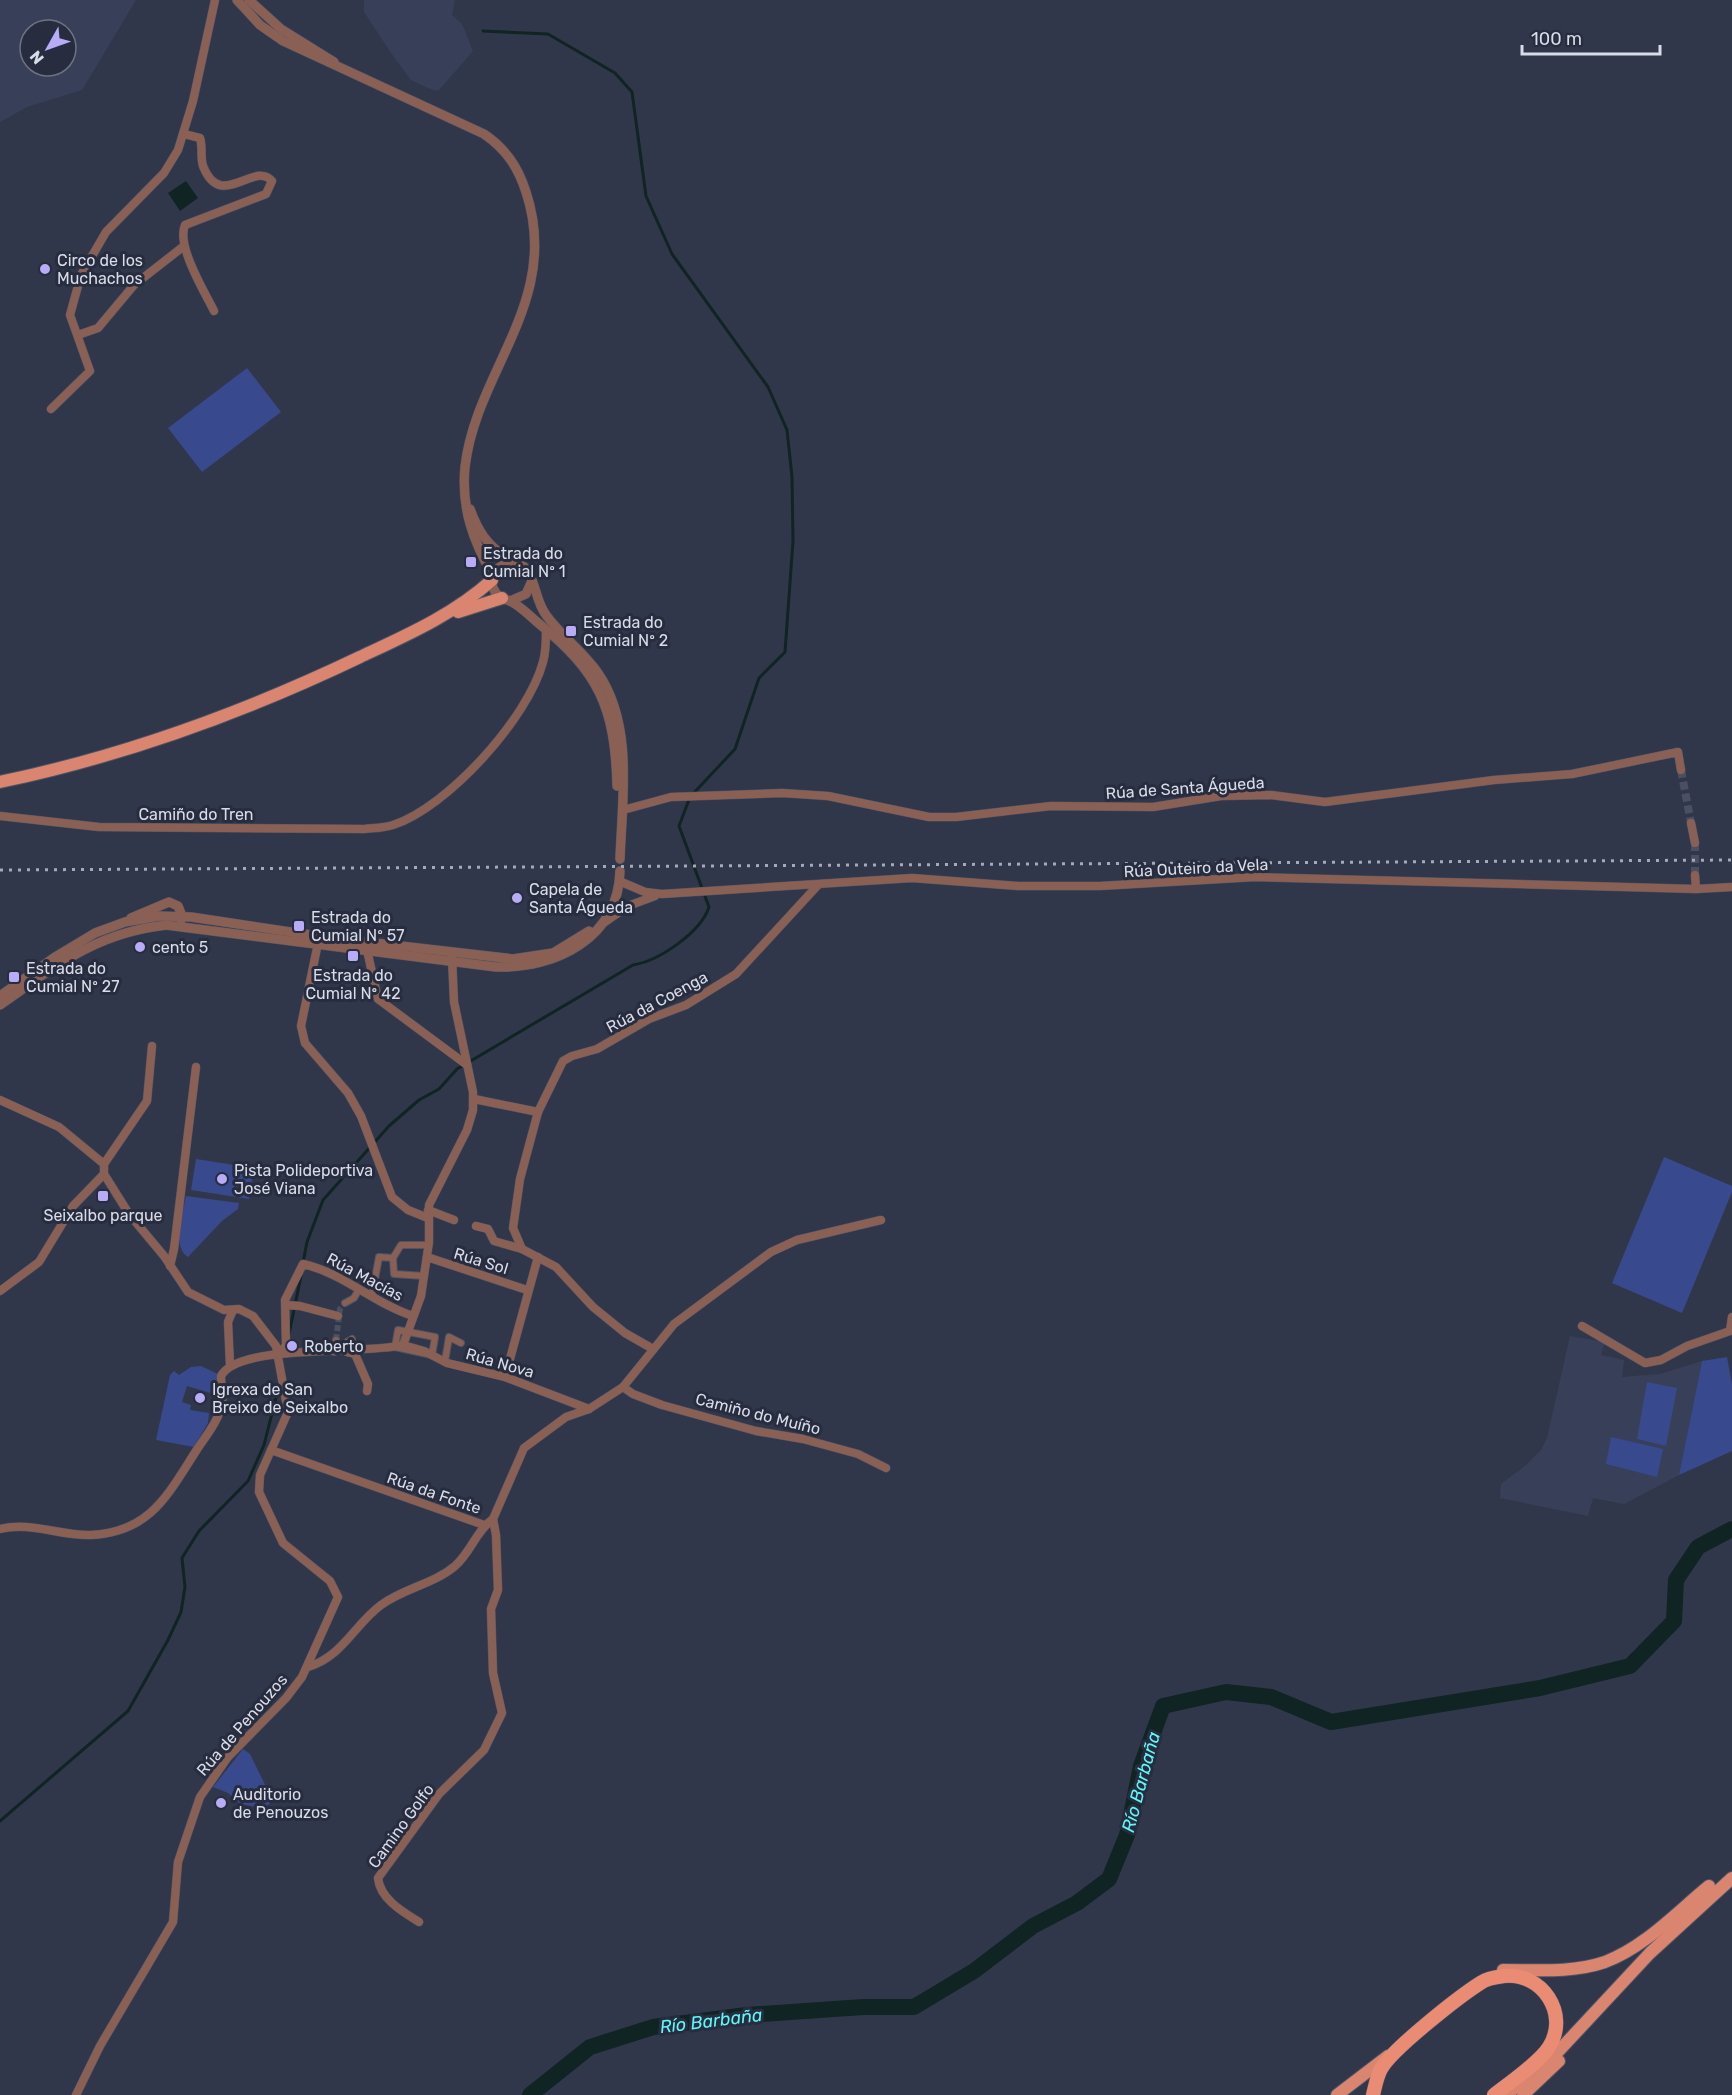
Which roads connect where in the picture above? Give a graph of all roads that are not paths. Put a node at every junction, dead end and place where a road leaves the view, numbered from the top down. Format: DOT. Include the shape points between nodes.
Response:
graph roads {
  1 [pos="215,0"];
  2 [pos="237,0"];
  3 [pos="243,0"];
  4 [pos="251,2"];
  5 [pos="343,69"];
  6 [pos="184,134"];
  7 [pos="184,246"];
  8 [pos="214,311"];
  9 [pos="78,335"];
  10 [pos="51,409"];
  11 [pos="465,498"];
  12 [pos="514,562"];
  13 [pos="492,578"];
  14 [pos="530,587"];
  15 [pos="506,600"];
  16 [pos="448,614"];
  17 [pos="546,630"];
  18 [pos="1680,770"];
  19 [pos="0,782"];
  20 [pos="623,810"];
  21 [pos="0,816"];
  22 [pos="1691,823"];
  23 [pos="1695,843"];
  24 [pos="1695,875"];
  25 [pos="619,876"];
  26 [pos="818,885"];
  27 [pos="1732,887"];
  28 [pos="1696,889"];
  29 [pos="662,894"];
  30 [pos="163,904"];
  31 [pos="611,908"];
  32 [pos="161,918"];
  33 [pos="181,918"];
  34 [pos="125,922"];
  35 [pos="605,922"];
  36 [pos="221,930"];
  37 [pos="93,943"];
  38 [pos="318,943"];
  39 [pos="380,944"];
  40 [pos="367,950"];
  41 [pos="496,958"];
  42 [pos="452,960"];
  43 [pos="0,996"];
  44 [pos="0,1005"];
  45 [pos="152,1046"];
  46 [pos="467,1065"];
  47 [pos="196,1067"];
  48 [pos="474,1099"];
  49 [pos="0,1100"];
  50 [pos="538,1112"];
  51 [pos="104,1164"];
  52 [pos="104,1174"];
  53 [pos="428,1214"];
  54 [pos="454,1220"];
  55 [pos="881,1220"];
  56 [pos="476,1226"];
  57 [pos="428,1245"];
  58 [pos="522,1249"];
  59 [pos="427,1257"];
  60 [pos="538,1257"];
  61 [pos="393,1258"];
  62 [pos="170,1266"];
  63 [pos="424,1276"];
  64 [pos="527,1290"];
  65 [pos="358,1291"];
  66 [pos="0,1292"];
  67 [pos="372,1295"];
  68 [pos="345,1303"];
  69 [pos="286,1305"];
  70 [pos="232,1310"];
  71 [pos="338,1316"];
  72 [pos="413,1316"];
  73 [pos="1732,1317"];
  74 [pos="1582,1326"];
  75 [pos="407,1332"];
  76 [pos="352,1339"];
  77 [pos="336,1340"];
  78 [pos="461,1343"];
  79 [pos="399,1346"];
  80 [pos="653,1349"];
  81 [pos="334,1352"];
  82 [pos="346,1352"];
  83 [pos="278,1353"];
  84 [pos="432,1356"];
  85 [pos="445,1361"];
  86 [pos="230,1365"];
  87 [pos="505,1377"];
  88 [pos="623,1387"];
  89 [pos="367,1391"];
  90 [pos="589,1409"];
  91 [pos="272,1450"];
  92 [pos="886,1468"];
  93 [pos="493,1519"];
  94 [pos="484,1525"];
  95 [pos="0,1529"];
  96 [pos="308,1666"];
  97 [pos="1732,1869"];
  98 [pos="1732,1878"];
  99 [pos="419,1922"];
  100 [pos="1650,1953"];
  101 [pos="1483,1981"];
  102 [pos="1398,2048"];
  103 [pos="76,2095"];
  104 [pos="1337,2095"];
  105 [pos="1372,2095"];
  106 [pos="1494,2095"];
  107 [pos="1506,2095"];
  108 [pos="1523,2095"];
  1 -- 6 [label="street"];
  2 -- 5 [label="street" via="270,33"];
  3 -- 4 [label="street"];
  4 -- 5 [label="street" via="281,29"];
  5 -- 11 [label="street" via="492,140 509,156 529,202 534,246 530,287 473,433 465,469"];
  6 -- 7 [label="street" via="200,138 203,165 216,183 229,187 261,174 272,181 266,194 185,225"];
  6 -- 9 [label="street" via="164,173 106,232 81,275 70,315"];
  7 -- 8 [label="street"];
  7 -- 9 [label="street" via="134,285 98,328"];
  9 -- 10 [label="street" via="90,371"];
  11 -- 12 [label="street" via="490,546"];
  11 -- 13 [label="street" via="468,526"];
  12 -- 13 [label="street" via="502,564"];
  12 -- 14 [label="street" via="528,571"];
  13 -- 15 [label="street" via="496,592"];
  13 -- 16 [label="main road"];
  14 -- 15 [label="street" via="519,599"];
  14 -- 17 [label="street"];
  14 -- 20 [label="street" via="546,616 590,662 609,693 620,732"];
  15 -- 16 [label="main road"];
  15 -- 17 [label="street"];
  16 -- 19 [label="main road" via="323,675 228,714 97,758"];
  17 -- 20 [label="street" via="584,667 605,703 614,741 620,855"];
  17 -- 21 [label="street, Camiño do Tren" via="540,671 525,700 488,752 453,787 392,826 99,827"];
  18 -- 20 [label="street, Rúa de Santa Águeda" via="1678,752 1572,774 1325,802 1271,795 1221,796 1153,807 1051,806 935,817 828,796 753,793 671,797"];
  22 -- 23 [label="street"];
  24 -- 28 [label="street"];
  25 -- 29 [label="street" via="645,892"];
  25 -- 31 [label="street"];
  26 -- 28 [label="street, Rúa Outeiro da Vela" via="912,878 1018,886 1101,886 1256,877"];
  26 -- 29 [label="street, Rúa Outeiro da Vela"];
  26 -- 50 [label="street, Rúa da Coenga" via="736,974 686,1005 649,1019 597,1049 563,1061"];
  27 -- 28 [label="street, Rúa Outeiro da Vela"];
  29 -- 35 [label="street" via="636,902"];
  30 -- 32 [label="street"];
  30 -- 33 [label="street" via="173,903"];
  30 -- 34 [label="street"];
  31 -- 35 [label="street"];
  31 -- 41 [label="street" via="590,931 553,953"];
  32 -- 33 [label="street"];
  32 -- 34 [label="street"];
  32 -- 37 [label="street" via="113,931"];
  33 -- 36 [label="street"];
  33 -- 39 [label="street"];
  34 -- 43 [label="street" via="73,946"];
  35 -- 42 [label="street" via="583,944 550,961 513,967"];
  36 -- 37 [label="street" via="143,927"];
  36 -- 38 [label="street"];
  37 -- 44 [label="street"];
  38 -- 40 [label="street"];
  38 -- 53 [label="street" via="301,1026 305,1043 348,1093 361,1116 392,1197 408,1210"];
  39 -- 41 [label="street"];
  39 -- 42 [label="street"];
  40 -- 42 [label="street"];
  40 -- 46 [label="street" via="378,999"];
  41 -- 42 [label="street" via="478,962"];
  42 -- 46 [label="street" via="454,1002"];
  45 -- 51 [label="street" via="147,1101"];
  46 -- 48 [label="street"];
  47 -- 62 [label="street"];
  48 -- 50 [label="street"];
  48 -- 53 [label="street" via="467,1130"];
  49 -- 51 [label="street" via="59,1127"];
  50 -- 58 [label="street, Rúa da Coenga" via="520,1179 513,1228"];
  51 -- 52 [label="street"];
  52 -- 62 [label="street" via="129,1214"];
  52 -- 66 [label="street" via="73,1206 39,1262"];
  53 -- 54 [label="street"];
  53 -- 57 [label="street"];
  55 -- 80 [label="street, Rúa da Fonte" via="797,1240 771,1252 674,1324"];
  56 -- 58 [label="street" via="488,1228 494,1241"];
  57 -- 59 [label="street"];
  57 -- 61 [label="street" via="401,1245"];
  58 -- 60 [label="street"];
  59 -- 63 [label="street"];
  59 -- 64 [label="street, Rúa Sol"];
  60 -- 64 [label="street"];
  60 -- 80 [label="street" via="556,1267 593,1307 625,1333"];
  61 -- 63 [label="street" via="392,1273"];
  61 -- 67 [label="street" via="379,1257"];
  62 -- 70 [label="street" via="188,1292 224,1310"];
  63 -- 72 [label="street"];
  64 -- 87 [label="street"];
  65 -- 67 [label="street, Rúa Macías"];
  65 -- 68 [label="street"];
  65 -- 69 [label="street, Rúa Macías" via="317,1267 303,1264"];
  67 -- 72 [label="street, Rúa Macías"];
  69 -- 71 [label="street"];
  69 -- 83 [label="street" via="286,1346"];
  70 -- 83 [label="street" via="253,1316"];
  70 -- 86 [label="street" via="228,1322"];
  72 -- 75 [label="street"];
  73 -- 74 [label="street" via="1730,1331 1646,1363"];
  75 -- 79 [label="street"];
  75 -- 84 [label="street" via="435,1337"];
  76 -- 82 [label="street" via="347,1342"];
  77 -- 81 [label="street"];
  78 -- 85 [label="street" via="449,1337"];
  79 -- 82 [label="street"];
  79 -- 84 [label="street, Rúa Nova"];
  80 -- 88 [label="street, Rúa da Fonte"];
  81 -- 82 [label="street"];
  81 -- 83 [label="street"];
  82 -- 89 [label="street" via="355,1354 368,1384"];
  83 -- 86 [label="street"];
  83 -- 91 [label="street, Rúa de Penouzos" via="288,1412"];
  84 -- 85 [label="street, Rúa Nova"];
  85 -- 87 [label="street, Rúa Nova"];
  86 -- 95 [label="street" via="221,1376 222,1401 216,1420 165,1498 144,1518 117,1532 91,1535 30,1526"];
  87 -- 90 [label="street, Rúa Nova"];
  88 -- 90 [label="street, Rúa da Fonte"];
  88 -- 92 [label="street, Camiño do Muíño" via="662,1405 858,1454"];
  90 -- 93 [label="street, Rúa da Fonte" via="566,1417 524,1449"];
  91 -- 94 [label="street, Rúa da Fonte"];
  91 -- 96 [label="street, Rúa de Penouzos" via="260,1475 262,1503 283,1543 330,1581 338,1597"];
  93 -- 94 [label="street, Rúa da Fonte"];
  93 -- 99 [label="street, Camino Golfo" via="498,1590 491,1609 493,1673 502,1713 484,1750 439,1794 378,1878 379,1886 398,1909"];
  94 -- 96 [label="street" via="471,1549 455,1566 380,1606 345,1645 321,1663"];
  96 -- 103 [label="street, Rúa de Penouzos" via="286,1698 219,1768 200,1797 178,1862 173,1922 100,2046"];
  97 -- 101 [label="main road" via="1654,1932 1604,1962 1564,1969 1499,1971"];
  98 -- 100 [label="main road"];
  100 -- 107 [label="main road" via="1554,2055"];
  100 -- 108 [label="main road" via="1626,1991"];
  101 -- 102 [label="highway"];
  101 -- 106 [label="highway" via="1507,1976 1532,1982 1545,1990 1557,2023 1549,2049"];
  102 -- 104 [label="main road"];
  102 -- 105 [label="highway" via="1382,2069"];
}
